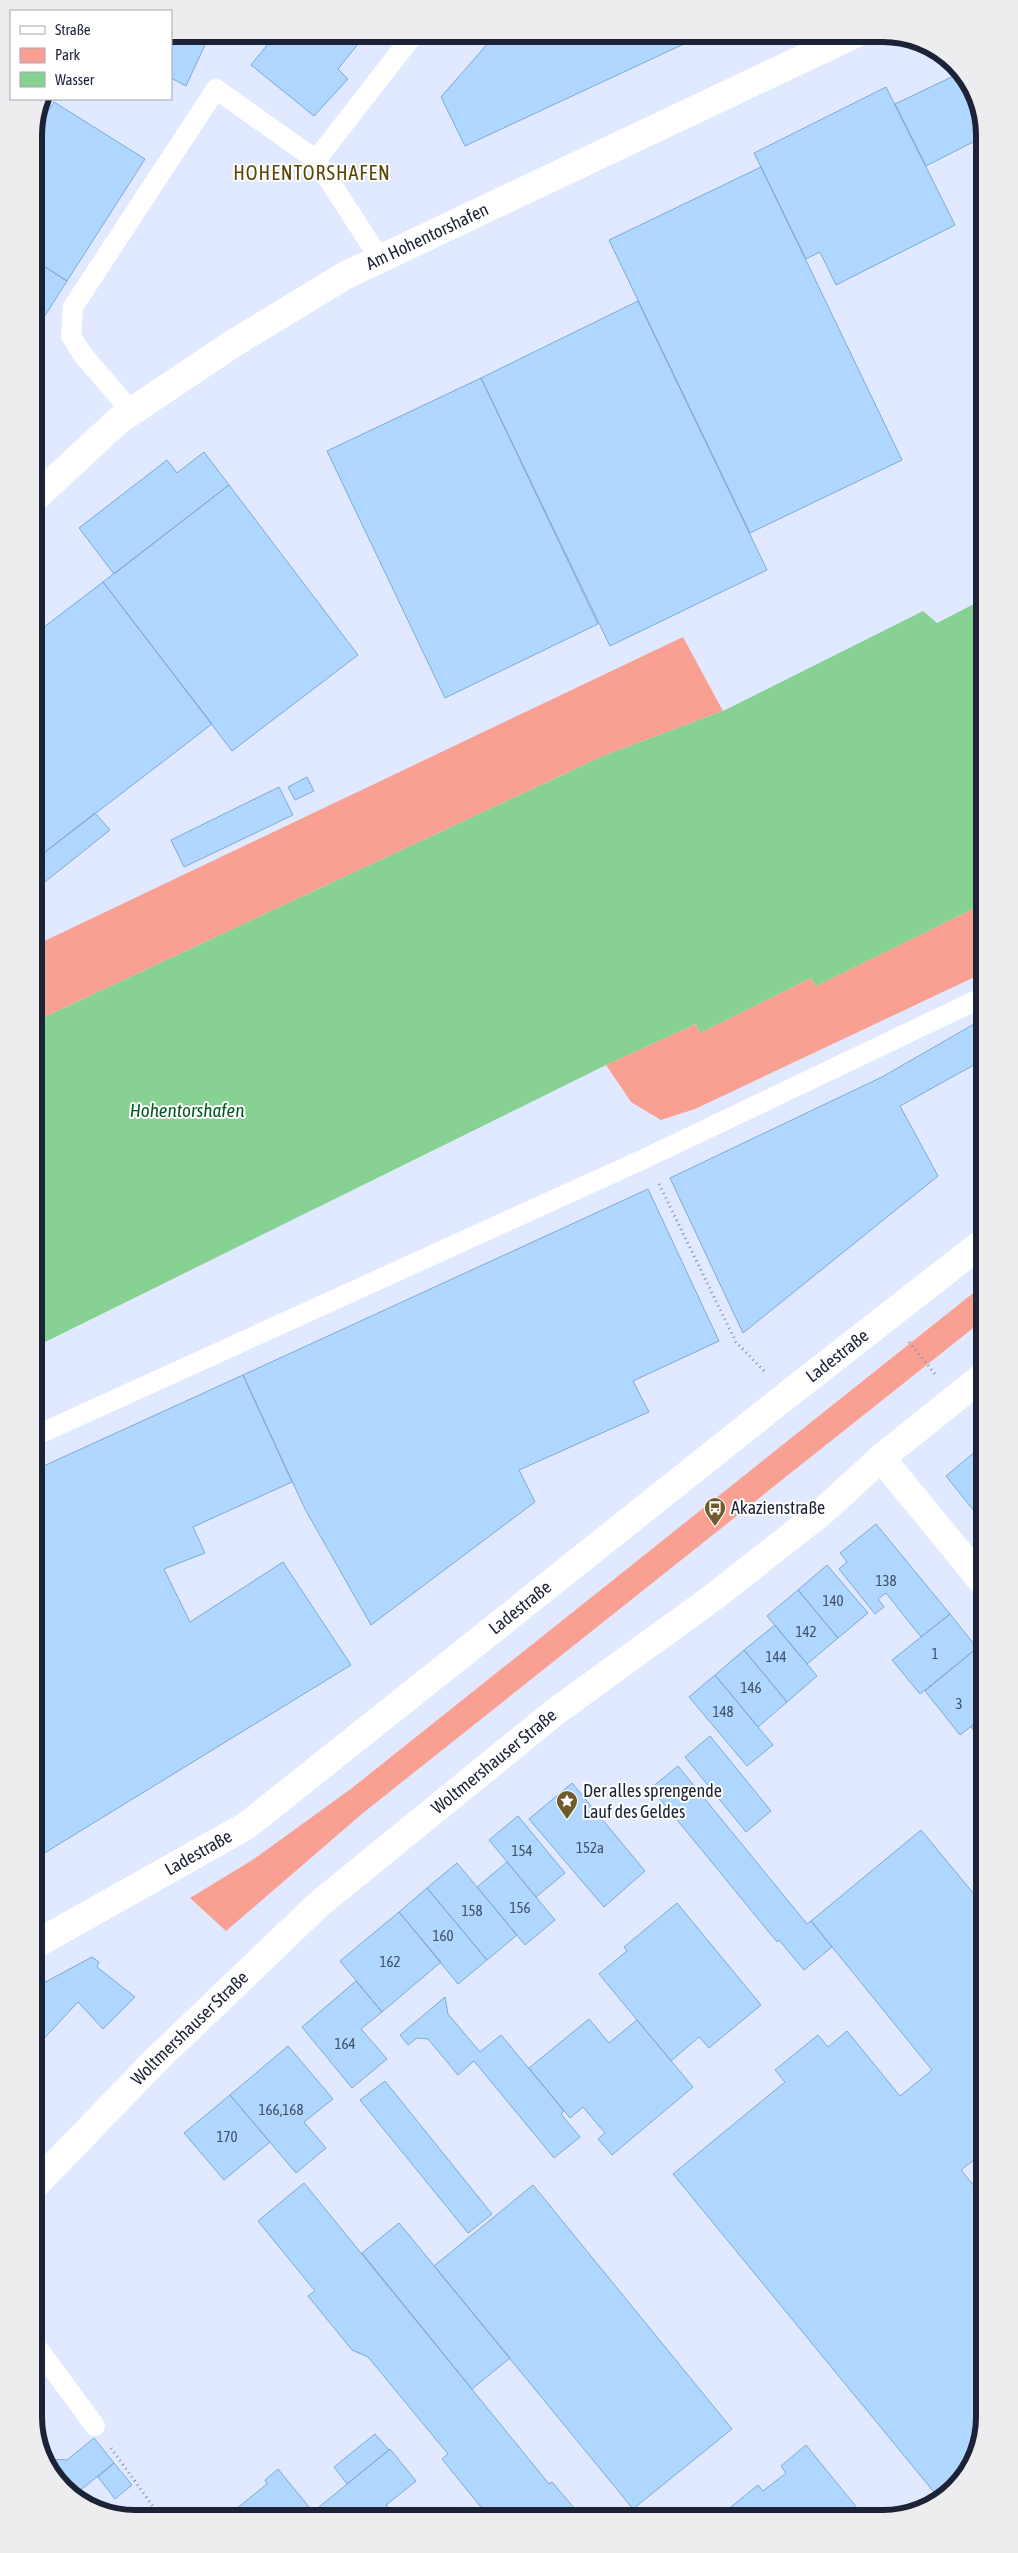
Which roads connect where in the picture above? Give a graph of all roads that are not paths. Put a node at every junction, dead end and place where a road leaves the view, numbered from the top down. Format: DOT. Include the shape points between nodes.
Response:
graph roads {
  1 [pos="407,42"];
  2 [pos="836,43"];
  3 [pos="316,160"];
  4 [pos="380,260"];
  5 [pos="132,412"];
  6 [pos="43,491"];
  7 [pos="976,1000"];
  8 [pos="976,1248"];
  9 [pos="976,1382"];
  10 [pos="42,1433"];
  11 [pos="881,1458"];
  12 [pos="976,1574"];
  13 [pos="42,1941"];
  14 [pos="42,2178"];
  15 [pos="42,2354"];
  16 [pos="95,2426"];
  1 -- 3 [label="lane"];
  2 -- 4 [label="street, Am Hohentorshafen"];
  3 -- 4 [label="lane"];
  3 -- 5 [label="lane" via="216,89 73,308 71,336 83,355"];
  4 -- 5 [label="street, Am Hohentorshafen" via="346,275 234,343"];
  5 -- 6 [label="street, Am Hohentorshafen" via="119,420"];
  7 -- 10 [label="lane" via="646,1158"];
  8 -- 13 [label="street, Ladestraße" via="246,1826"];
  9 -- 11 [label="street, Woltmershauser Straße"];
  11 -- 12 [label="street"];
  11 -- 14 [label="street, Woltmershauser Straße" via="823,1511 715,1596 555,1712 319,1904 156,2060"];
  15 -- 16 [label="lane"];
}
